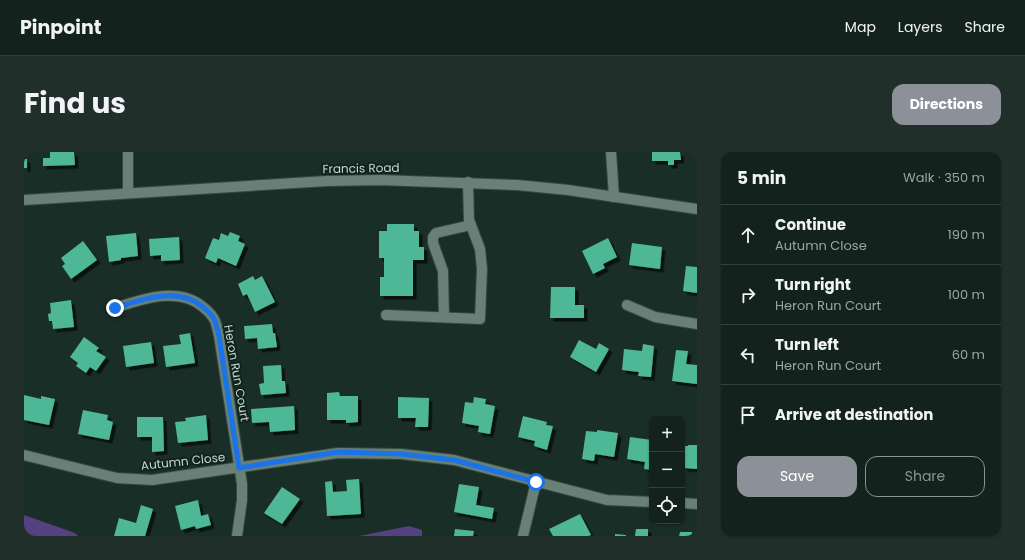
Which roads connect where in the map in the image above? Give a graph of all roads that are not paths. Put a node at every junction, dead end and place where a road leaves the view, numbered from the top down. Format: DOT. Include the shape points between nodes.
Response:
graph roads {
  1 [pos="128,152"];
  2 [pos="611,152"];
  3 [pos="468,182"];
  4 [pos="128,193"];
  5 [pos="614,197"];
  6 [pos="24,200"];
  7 [pos="697,209"];
  8 [pos="471,225"];
  9 [pos="626,305"];
  10 [pos="115,308"];
  11 [pos="386,315"];
  12 [pos="444,317"];
  13 [pos="697,324"];
  14 [pos="24,455"];
  15 [pos="239,468"];
  16 [pos="536,482"];
  17 [pos="649,502"];
  18 [pos="685,503"];
  19 [pos="697,504"];
  20 [pos="237,536"];
  21 [pos="523,536"];
  1 -- 4 [label="street"];
  2 -- 5 [label="street"];
  3 -- 4 [label="street, Francis Road" via="328,181"];
  3 -- 5 [label="street, Francis Road" via="568,190"];
  3 -- 8 [label="street"];
  4 -- 6 [label="street, Francis Road"];
  5 -- 7 [label="street, Francis Road"];
  8 -- 12 [label="street" via="436,233 433,236 433,243 444,271"];
  8 -- 12 [label="street" via="480,249 482,269 480,319"];
  9 -- 13 [label="street" via="655,317"];
  10 -- 15 [label="street, Heron Run Court" via="168,295 184,297 208,311 215,321 219,336"];
  11 -- 12 [label="street"];
  14 -- 15 [label="street, Autumn Close" via="98,474 135,480"];
  15 -- 16 [label="street, Autumn Close" via="338,452 401,454 454,460"];
  15 -- 20 [label="street, Heron Run Court" via="242,500"];
  16 -- 17 [label="street, Autumn Close" via="607,500"];
  16 -- 21 [label="street"];
  18 -- 19 [label="street"];
}
